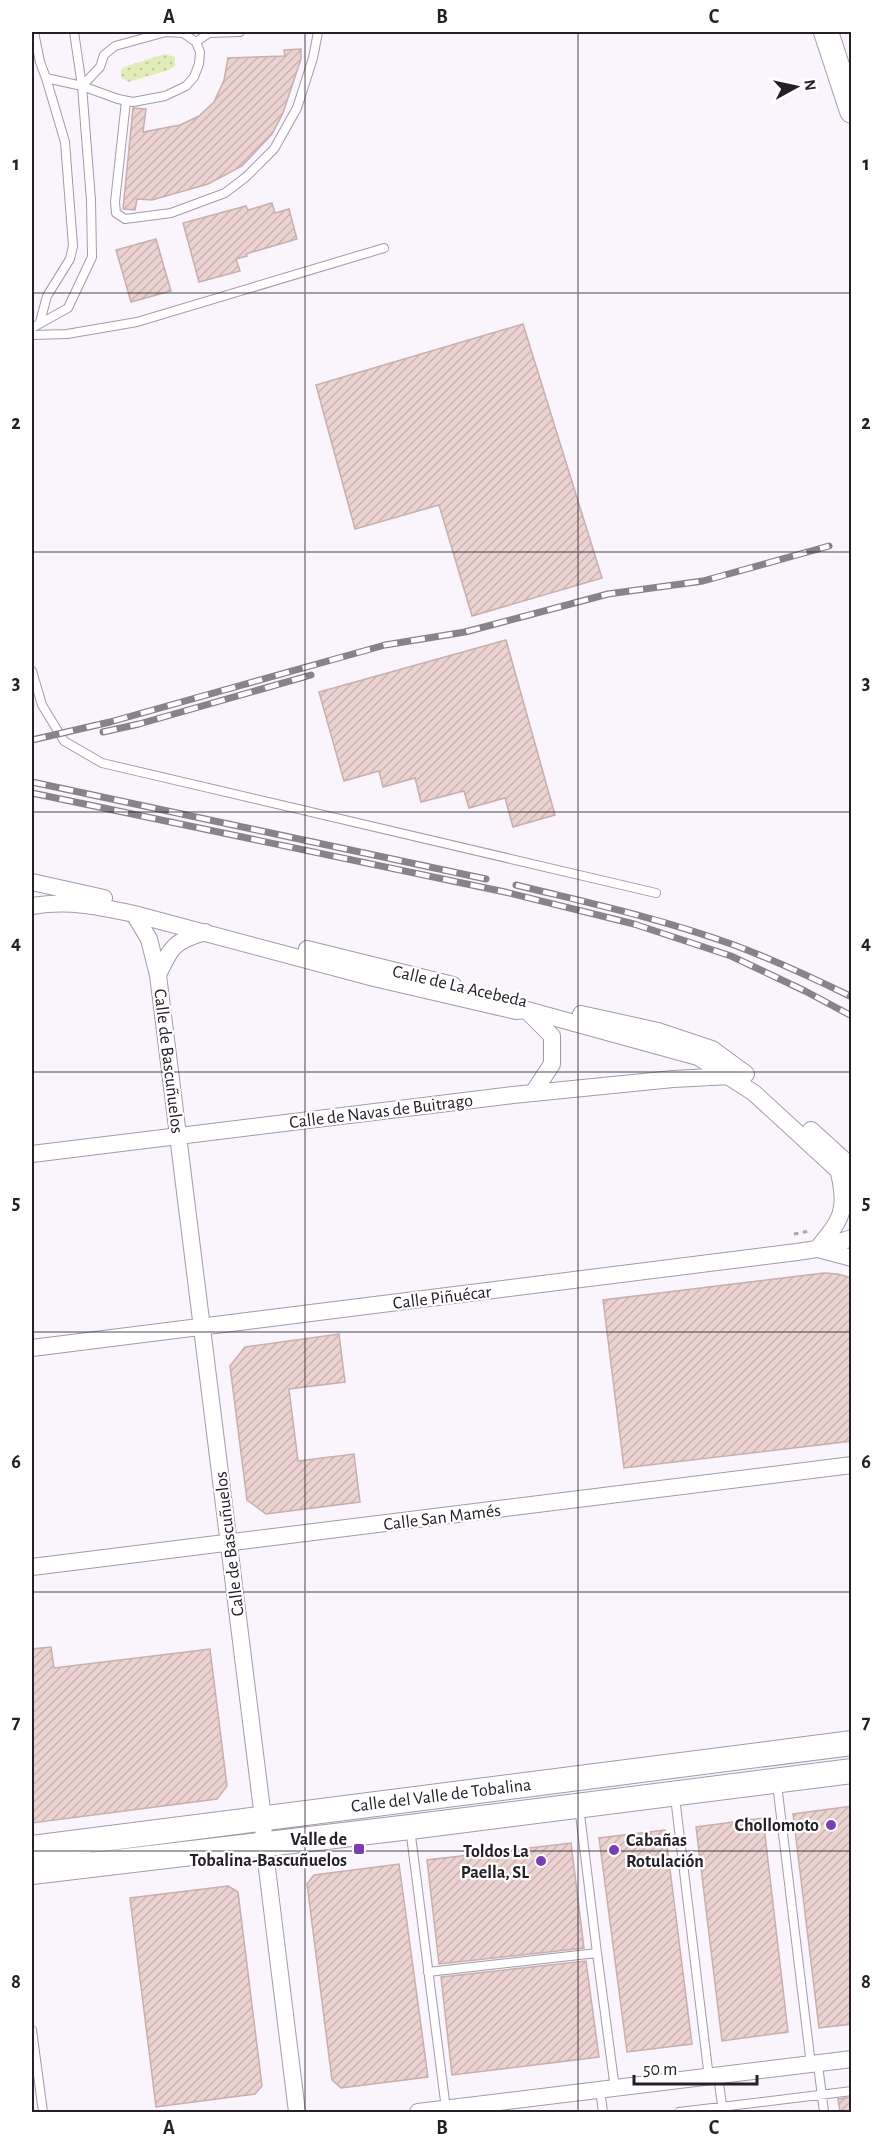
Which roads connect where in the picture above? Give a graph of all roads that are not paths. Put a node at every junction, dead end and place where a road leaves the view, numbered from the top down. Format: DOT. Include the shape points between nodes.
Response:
graph roads {
  1 [pos="34,32"];
  2 [pos="74,32"];
  3 [pos="240,32"];
  4 [pos="318,32"];
  5 [pos="827,33"];
  6 [pos="195,42"];
  7 [pos="46,78"];
  8 [pos="82,86"];
  9 [pos="126,101"];
  10 [pos="852,111"];
  11 [pos="384,248"];
  12 [pos="40,322"];
  13 [pos="32,328"];
  14 [pos="32,335"];
  15 [pos="32,671"];
  16 [pos="32,882"];
  17 [pos="656,893"];
  18 [pos="32,906"];
  19 [pos="134,914"];
  20 [pos="205,932"];
  21 [pos="158,975"];
  22 [pos="527,1010"];
  23 [pos="730,1076"];
  24 [pos="533,1094"];
  25 [pos="178,1135"];
  26 [pos="32,1154"];
  27 [pos="847,1173"];
  28 [pos="852,1238"];
  29 [pos="817,1249"];
  30 [pos="852,1258"];
  31 [pos="203,1328"];
  32 [pos="32,1348"];
  33 [pos="852,1465"];
  34 [pos="228,1544"];
  35 [pos="32,1568"];
  36 [pos="852,1743"];
  37 [pos="852,1771"];
  38 [pos="777,1780"];
  39 [pos="675,1793"];
  40 [pos="579,1806"];
  41 [pos="263,1818"];
  42 [pos="410,1827"];
  43 [pos="264,1844"];
  44 [pos="32,1848"];
  45 [pos="32,1872"];
  46 [pos="597,1953"];
  47 [pos="428,1972"];
  48 [pos="32,2030"];
  49 [pos="852,2059"];
  50 [pos="815,2065"];
  51 [pos="714,2077"];
  52 [pos="607,2090"];
  53 [pos="852,2091"];
  54 [pos="822,2094"];
  55 [pos="446,2109"];
  56 [pos="467,2110"];
  57 [pos="723,2110"];
  58 [pos="43,2112"];
  59 [pos="297,2112"];
  60 [pos="418,2112"];
  61 [pos="603,2112"];
  62 [pos="679,2112"];
  63 [pos="824,2112"];
  1 -- 7 [label="lane"];
  2 -- 8 [label="lane"];
  3 -- 6 [label="lane" via="209,33"];
  4 -- 9 [label="lane" via="297,108 274,149 225,193 171,213 125,219 116,213"];
  5 -- 10 [label="main road"];
  6 -- 8 [label="lane" via="183,33 166,32 115,46"];
  6 -- 9 [label="lane" via="200,52 199,64 186,86 165,96"];
  7 -- 8 [label="lane"];
  7 -- 12 [label="lane" via="65,142 73,246 70,259 47,296"];
  8 -- 9 [label="lane"];
  8 -- 12 [label="lane" via="92,257 68,308"];
  11 -- 14 [label="lane" via="137,322 67,334"];
  12 -- 13 [label="lane"];
  15 -- 17 [label="lane" via="42,705 64,741 102,764"];
  16 -- 27 [label="street, Calle de La Acebeda" via="658,1031 712,1049 761,1086 844,1160"];
  18 -- 19 [label="street, Calle de La Acebeda" via="57,902"];
  19 -- 20 [label="street, Calle de La Acebeda"];
  19 -- 21 [label="street, Calle de Bascuñuelos" via="149,939"];
  20 -- 21 [label="street, Calle de Bascuñuelos" via="186,938 170,950"];
  20 -- 22 [label="street, Calle de La Acebeda" via="374,978 516,1011"];
  21 -- 25 [label="street, Calle de Bascuñuelos"];
  22 -- 23 [label="street, Calle de La Acebeda" via="698,1057"];
  22 -- 24 [label="street" via="552,1036 552,1064"];
  23 -- 24 [label="street, Calle de Navas de Buitrago"];
  23 -- 27 [label="street, Calle de La Acebeda"];
  24 -- 25 [label="street, Calle de Navas de Buitrago"];
  25 -- 26 [label="street, Calle de Navas de Buitrago"];
  25 -- 31 [label="street, Calle de Bascuñuelos"];
  27 -- 29 [label="street" via="842,1212"];
  28 -- 29 [label="street, Calle Piñuécar"];
  29 -- 30 [label="street"];
  29 -- 31 [label="street, Calle Piñuécar"];
  31 -- 32 [label="street, Calle Piñuécar"];
  31 -- 34 [label="street, Calle de Bascuñuelos"];
  33 -- 34 [label="street, Calle San Mamés"];
  34 -- 35 [label="street, Calle San Mamés"];
  34 -- 41 [label="street, Calle de Bascuñuelos"];
  36 -- 41 [label="main road, Calle del Valle de Tobalina"];
  37 -- 38 [label="main road, Calle del Valle de Tobalina"];
  38 -- 39 [label="main road, Calle del Valle de Tobalina"];
  38 -- 50 [label="lane"];
  39 -- 40 [label="main road, Calle del Valle de Tobalina"];
  39 -- 51 [label="lane"];
  40 -- 42 [label="main road, Calle del Valle de Tobalina"];
  40 -- 46 [label="lane"];
  41 -- 43 [label="street, Calle de Bascuñuelos"];
  41 -- 44 [label="main road, Calle del Valle de Tobalina"];
  42 -- 43 [label="main road, Calle del Valle de Tobalina"];
  42 -- 47 [label="lane"];
  43 -- 45 [label="main road, Calle del Valle de Tobalina"];
  43 -- 59 [label="street, Calle de Bascuñuelos"];
  46 -- 47 [label="lane"];
  46 -- 52 [label="lane"];
  47 -- 55 [label="lane"];
  48 -- 58 [label="lane"];
  49 -- 50 [label="street"];
  50 -- 51 [label="street"];
  50 -- 54 [label="lane"];
  51 -- 52 [label="street"];
  51 -- 57 [label="lane"];
  52 -- 56 [label="street"];
  52 -- 61 [label="lane"];
  53 -- 54 [label="lane"];
  54 -- 57 [label="lane"];
  54 -- 63 [label="lane"];
  55 -- 56 [label="street"];
  55 -- 60 [label="street"];
  57 -- 62 [label="lane"];
}
